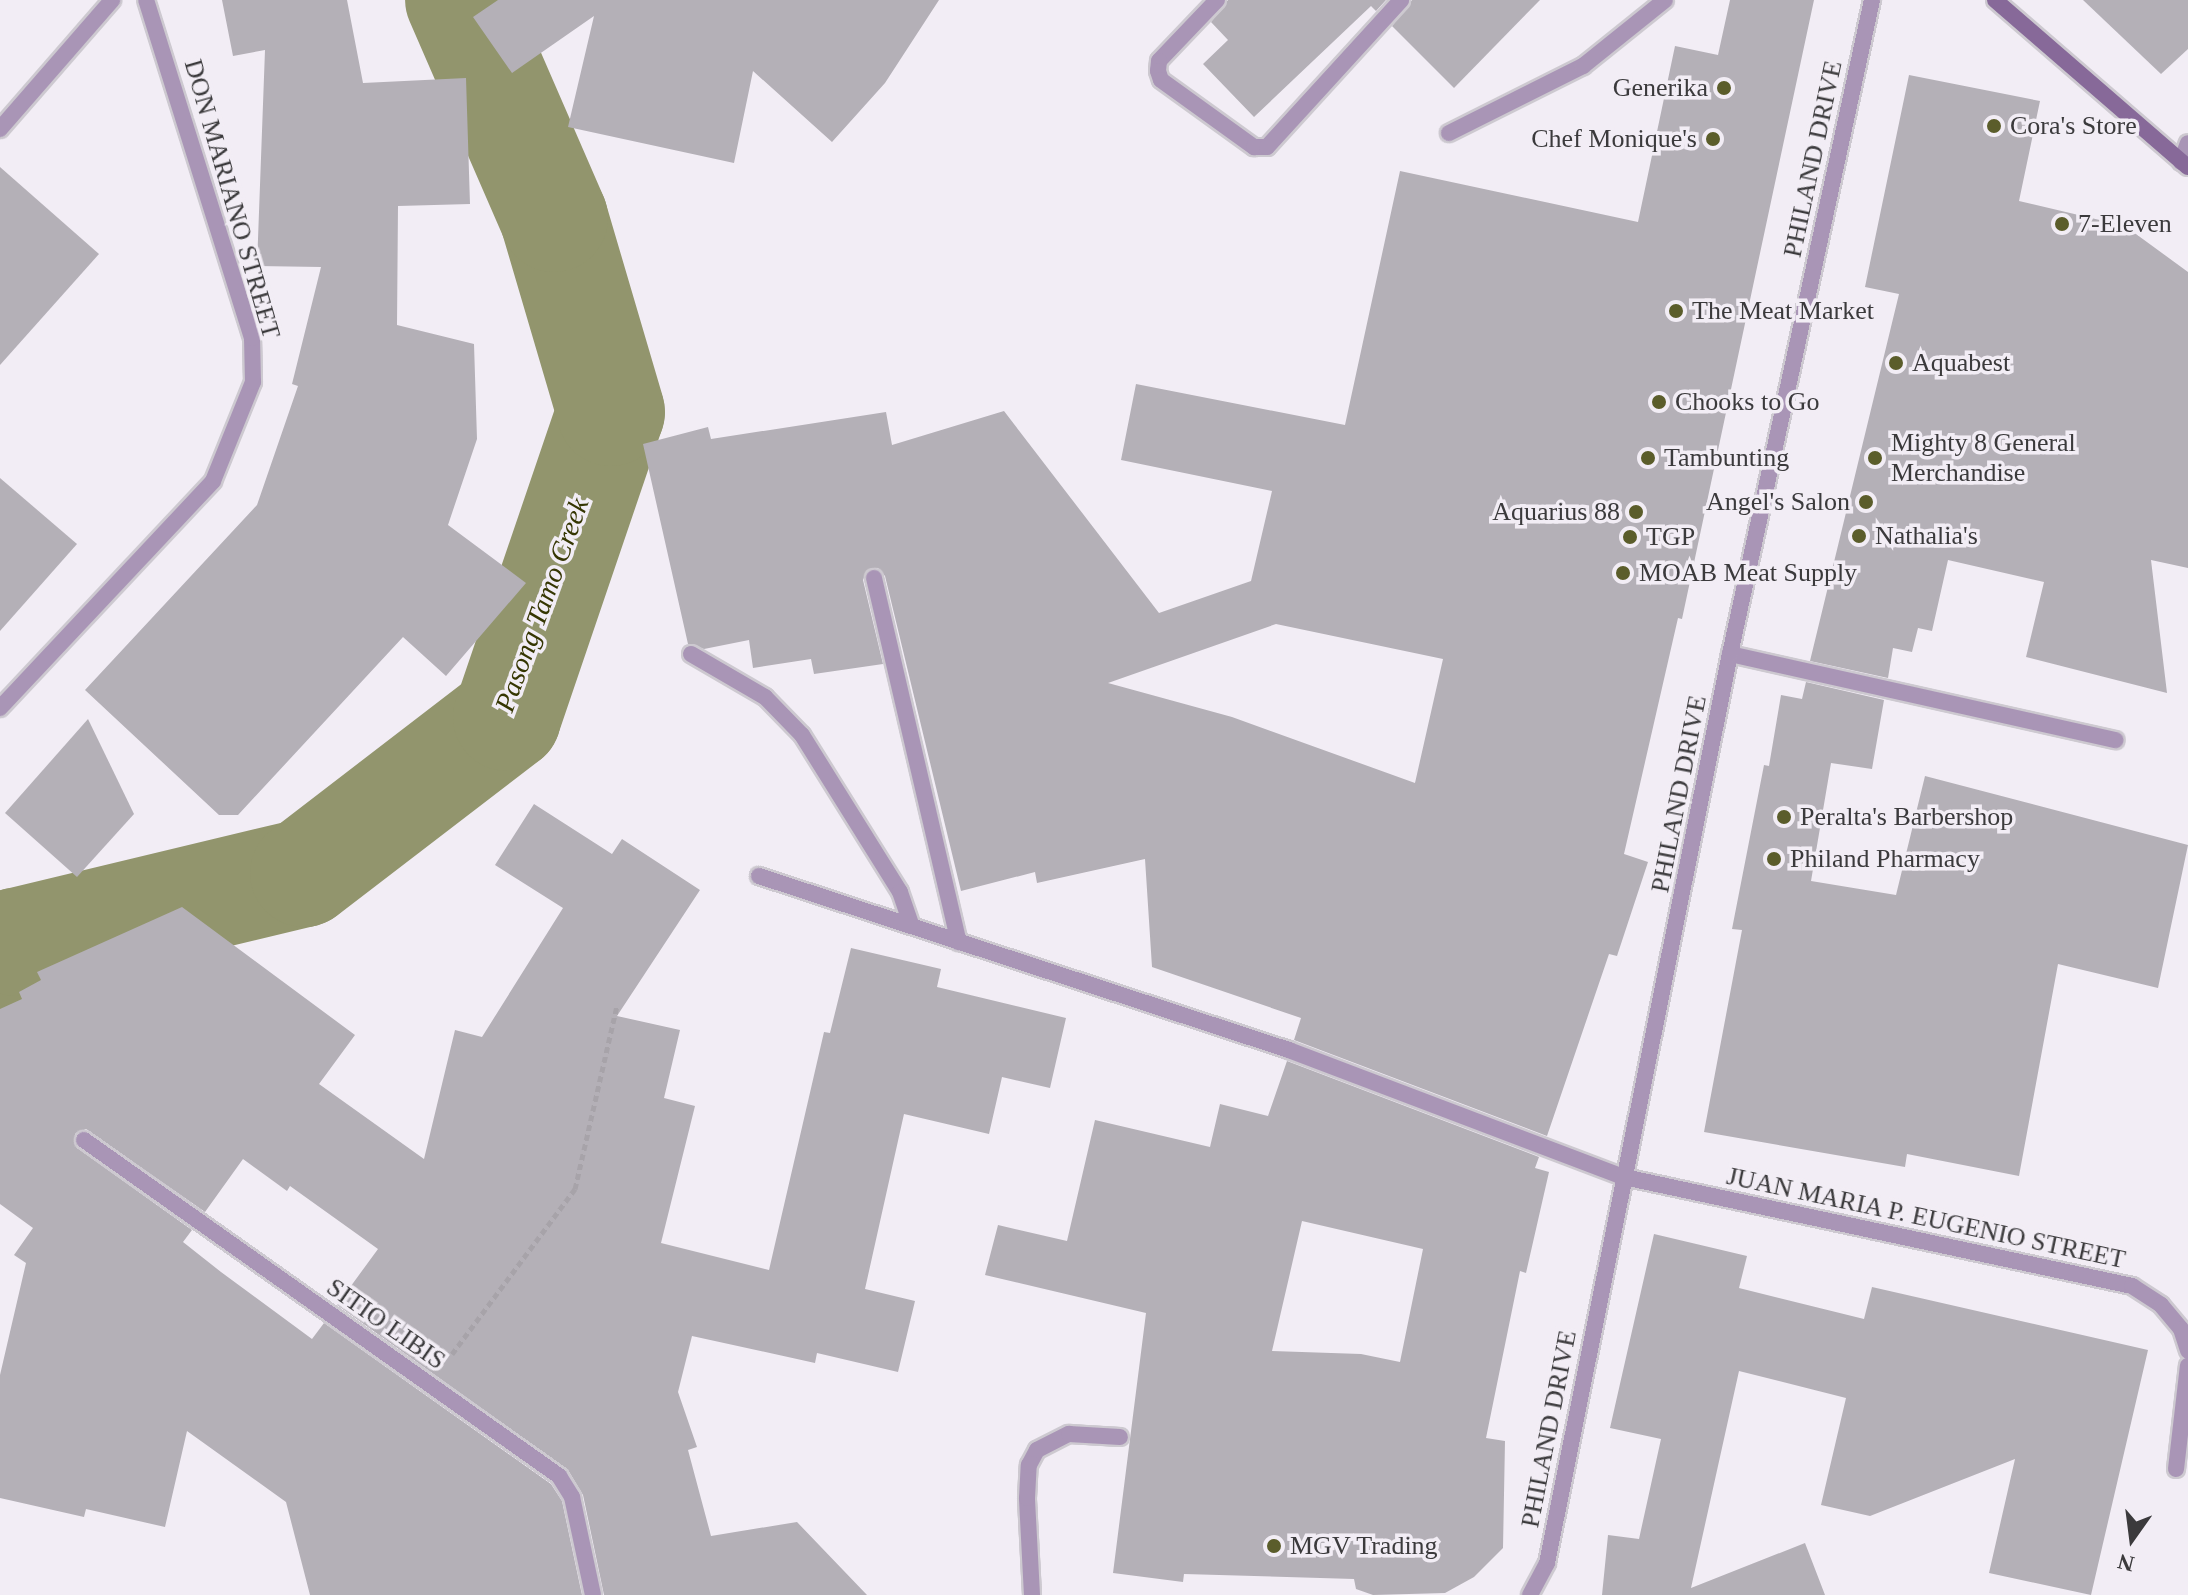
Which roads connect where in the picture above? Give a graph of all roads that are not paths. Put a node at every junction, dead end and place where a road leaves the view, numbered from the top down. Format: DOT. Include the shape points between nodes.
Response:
graph roads {
  1 [pos="112,0"];
  2 [pos="146,0"];
  3 [pos="1217,0"];
  4 [pos="1401,0"];
  5 [pos="1665,0"];
  6 [pos="1872,0"];
  7 [pos="1995,0"];
  8 [pos="0,129"];
  9 [pos="1449,133"];
  10 [pos="2188,143"];
  11 [pos="2184,165"];
  12 [pos="874,578"];
  13 [pos="691,654"];
  14 [pos="1730,654"];
  15 [pos="0,708"];
  16 [pos="2116,740"];
  17 [pos="759,876"];
  18 [pos="912,926"];
  19 [pos="959,942"];
  20 [pos="84,1140"];
  21 [pos="1624,1177"];
  22 [pos="2188,1351"];
  23 [pos="2188,1366"];
  24 [pos="1120,1437"];
  25 [pos="2176,1469"];
  26 [pos="593,1595"];
  27 [pos="1032,1595"];
  28 [pos="1530,1595"];
  1 -- 8 [label="street"];
  2 -- 15 [label="street, DON MARIANO STREET" via="252,338 253,382 213,481"];
  3 -- 4 [label="street" via="1159,61 1158,71 1161,80 1254,147 1278,140"];
  5 -- 9 [label="street" via="1583,66"];
  6 -- 14 [label="street, PHILAND DRIVE"];
  7 -- 11 [label="main road"];
  10 -- 11 [label="street"];
  12 -- 19 [label="street"];
  13 -- 18 [label="street" via="765,697 802,735 900,892"];
  14 -- 16 [label="street"];
  14 -- 21 [label="street, PHILAND DRIVE"];
  17 -- 18 [label="street, JUAN MARIA P. EUGENIO STREET"];
  18 -- 19 [label="street, JUAN MARIA P. EUGENIO STREET"];
  19 -- 21 [label="street, JUAN MARIA P. EUGENIO STREET" via="1289,1050"];
  20 -- 26 [label="street, SITIO LIBIS" via="559,1476 572,1497"];
  21 -- 22 [label="street, JUAN MARIA P. EUGENIO STREET" via="2132,1286 2161,1305 2181,1329"];
  21 -- 28 [label="street, PHILAND DRIVE" via="1547,1563"];
  23 -- 25 [label="street"];
  24 -- 27 [label="street" via="1069,1434 1037,1450 1029,1465 1027,1498"];
}
